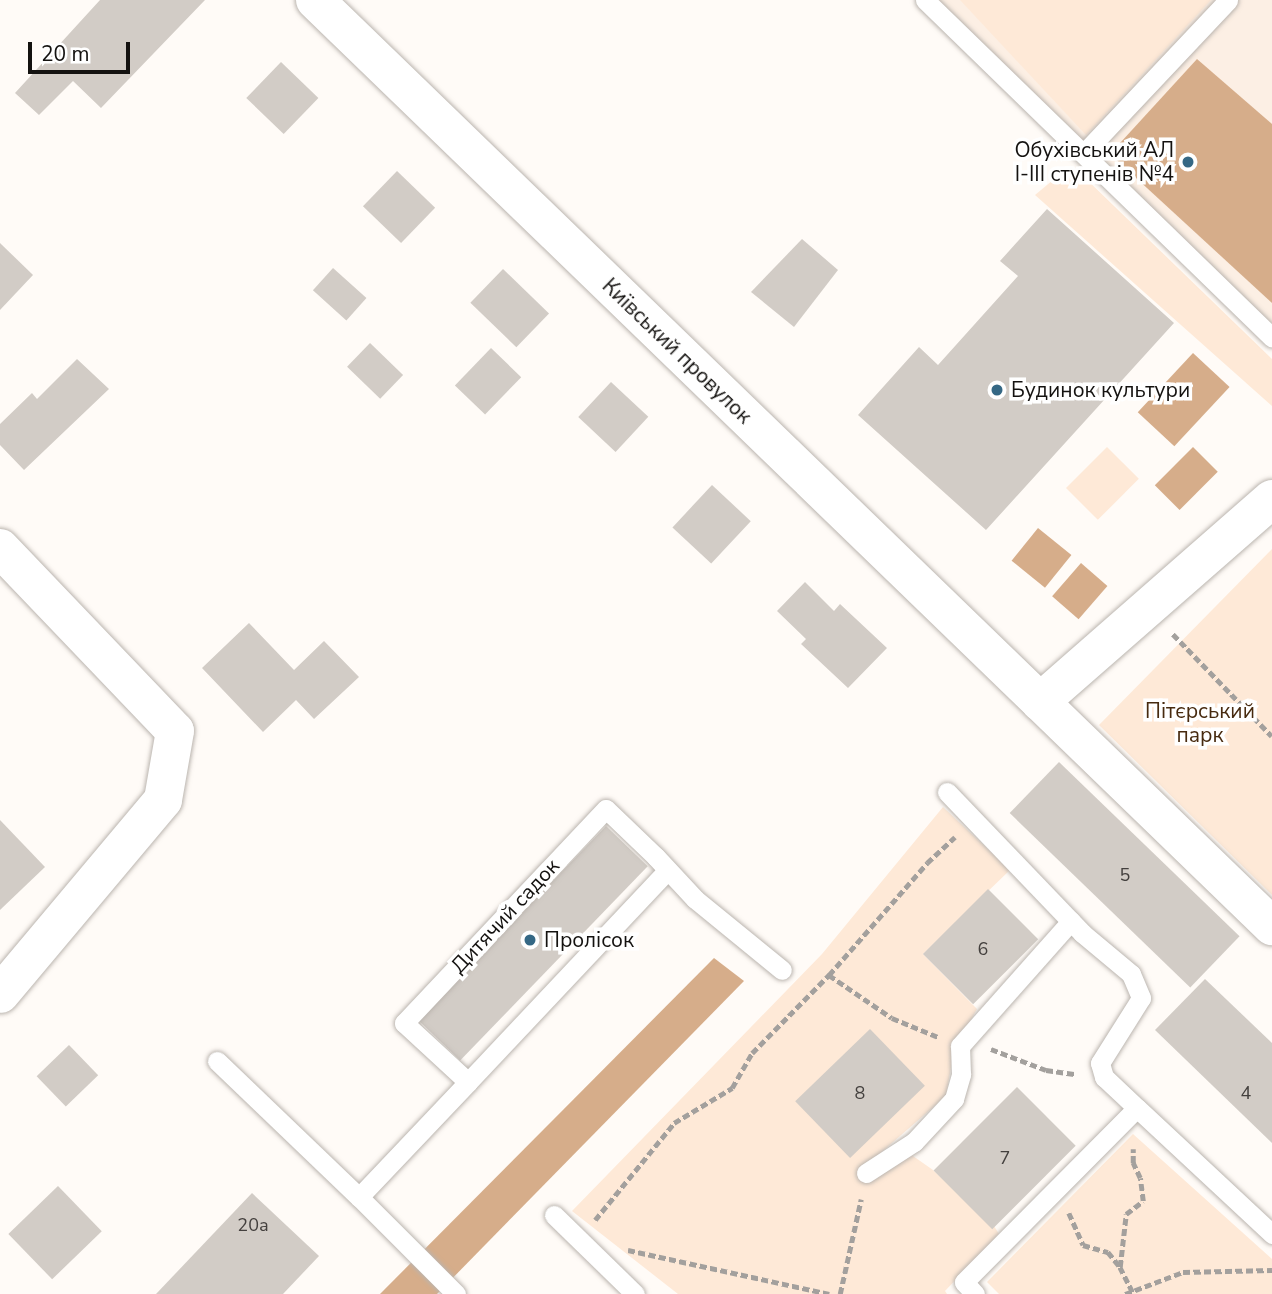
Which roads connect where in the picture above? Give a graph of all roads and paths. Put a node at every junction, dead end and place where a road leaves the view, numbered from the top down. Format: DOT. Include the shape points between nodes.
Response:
graph roads {
  1 [pos="315,0"];
  2 [pos="925,0"];
  3 [pos="1228,0"];
  4 [pos="1084,153"];
  5 [pos="1272,337"];
  6 [pos="1272,499"];
  7 [pos="0,548"];
  8 [pos="1152,604"];
  9 [pos="1040,702"];
  10 [pos="1272,736"];
  11 [pos="947,792"];
  12 [pos="973,820"];
  13 [pos="668,870"];
  14 [pos="1071,921"];
  15 [pos="1272,926"];
  16 [pos="782,970"];
  17 [pos="0,994"];
  18 [pos="217,1061"];
  19 [pos="468,1082"];
  20 [pos="1137,1108"];
  21 [pos="866,1173"];
  22 [pos="359,1197"];
  23 [pos="1046,1199"];
  24 [pos="554,1215"];
  25 [pos="1272,1234"];
  26 [pos="579,1240"];
  27 [pos="1120,1267"];
  28 [pos="1272,1270"];
  29 [pos="1130,1293"];
  30 [pos="456,1294"];
  31 [pos="635,1294"];
  32 [pos="829,1294"];
  33 [pos="840,1294"];
  34 [pos="975,1294"];
  1 -- 9 [label="street, Київський провулок"];
  2 -- 4 [label="lane"];
  3 -- 4 [label="lane"];
  4 -- 5 [label="lane"];
  6 -- 8 [label="street"];
  7 -- 17 [label="street" via="175,731 163,800"];
  8 -- 9 [label="street"];
  8 -- 10 [label="path" via="1180,643"];
  9 -- 15 [label="street, Київський провулок"];
  11 -- 12 [label="lane"];
  12 -- 14 [label="lane"];
  12 -- 26 [label="path" via="927,863 752,1054 732,1088 674,1123"];
  13 -- 16 [label="lane, Дитячий садок" via="695,899"];
  13 -- 19 [label="lane"];
  13 -- 19 [label="lane, Дитячий садок" via="606,809 404,1023"];
  14 -- 20 [label="lane" via="1131,974 1141,998 1100,1063 1104,1077"];
  14 -- 21 [label="lane" via="960,1046 961,1074 954,1099 914,1142"];
  18 -- 22 [label="lane"];
  19 -- 22 [label="lane"];
  20 -- 23 [label="lane"];
  20 -- 25 [label="lane"];
  20 -- 27 [label="path" via="1133,1163 1143,1201 1126,1214"];
  21 -- 33 [label="path"];
  22 -- 30 [label="lane"];
  23 -- 27 [label="path" via="1071,1213 1083,1245 1108,1252"];
  23 -- 34 [label="lane" via="964,1282"];
  24 -- 26 [label="lane"];
  26 -- 31 [label="lane"];
  26 -- 32 [label="path"];
  27 -- 29 [label="path"];
  28 -- 29 [label="path" via="1183,1272"];
}
